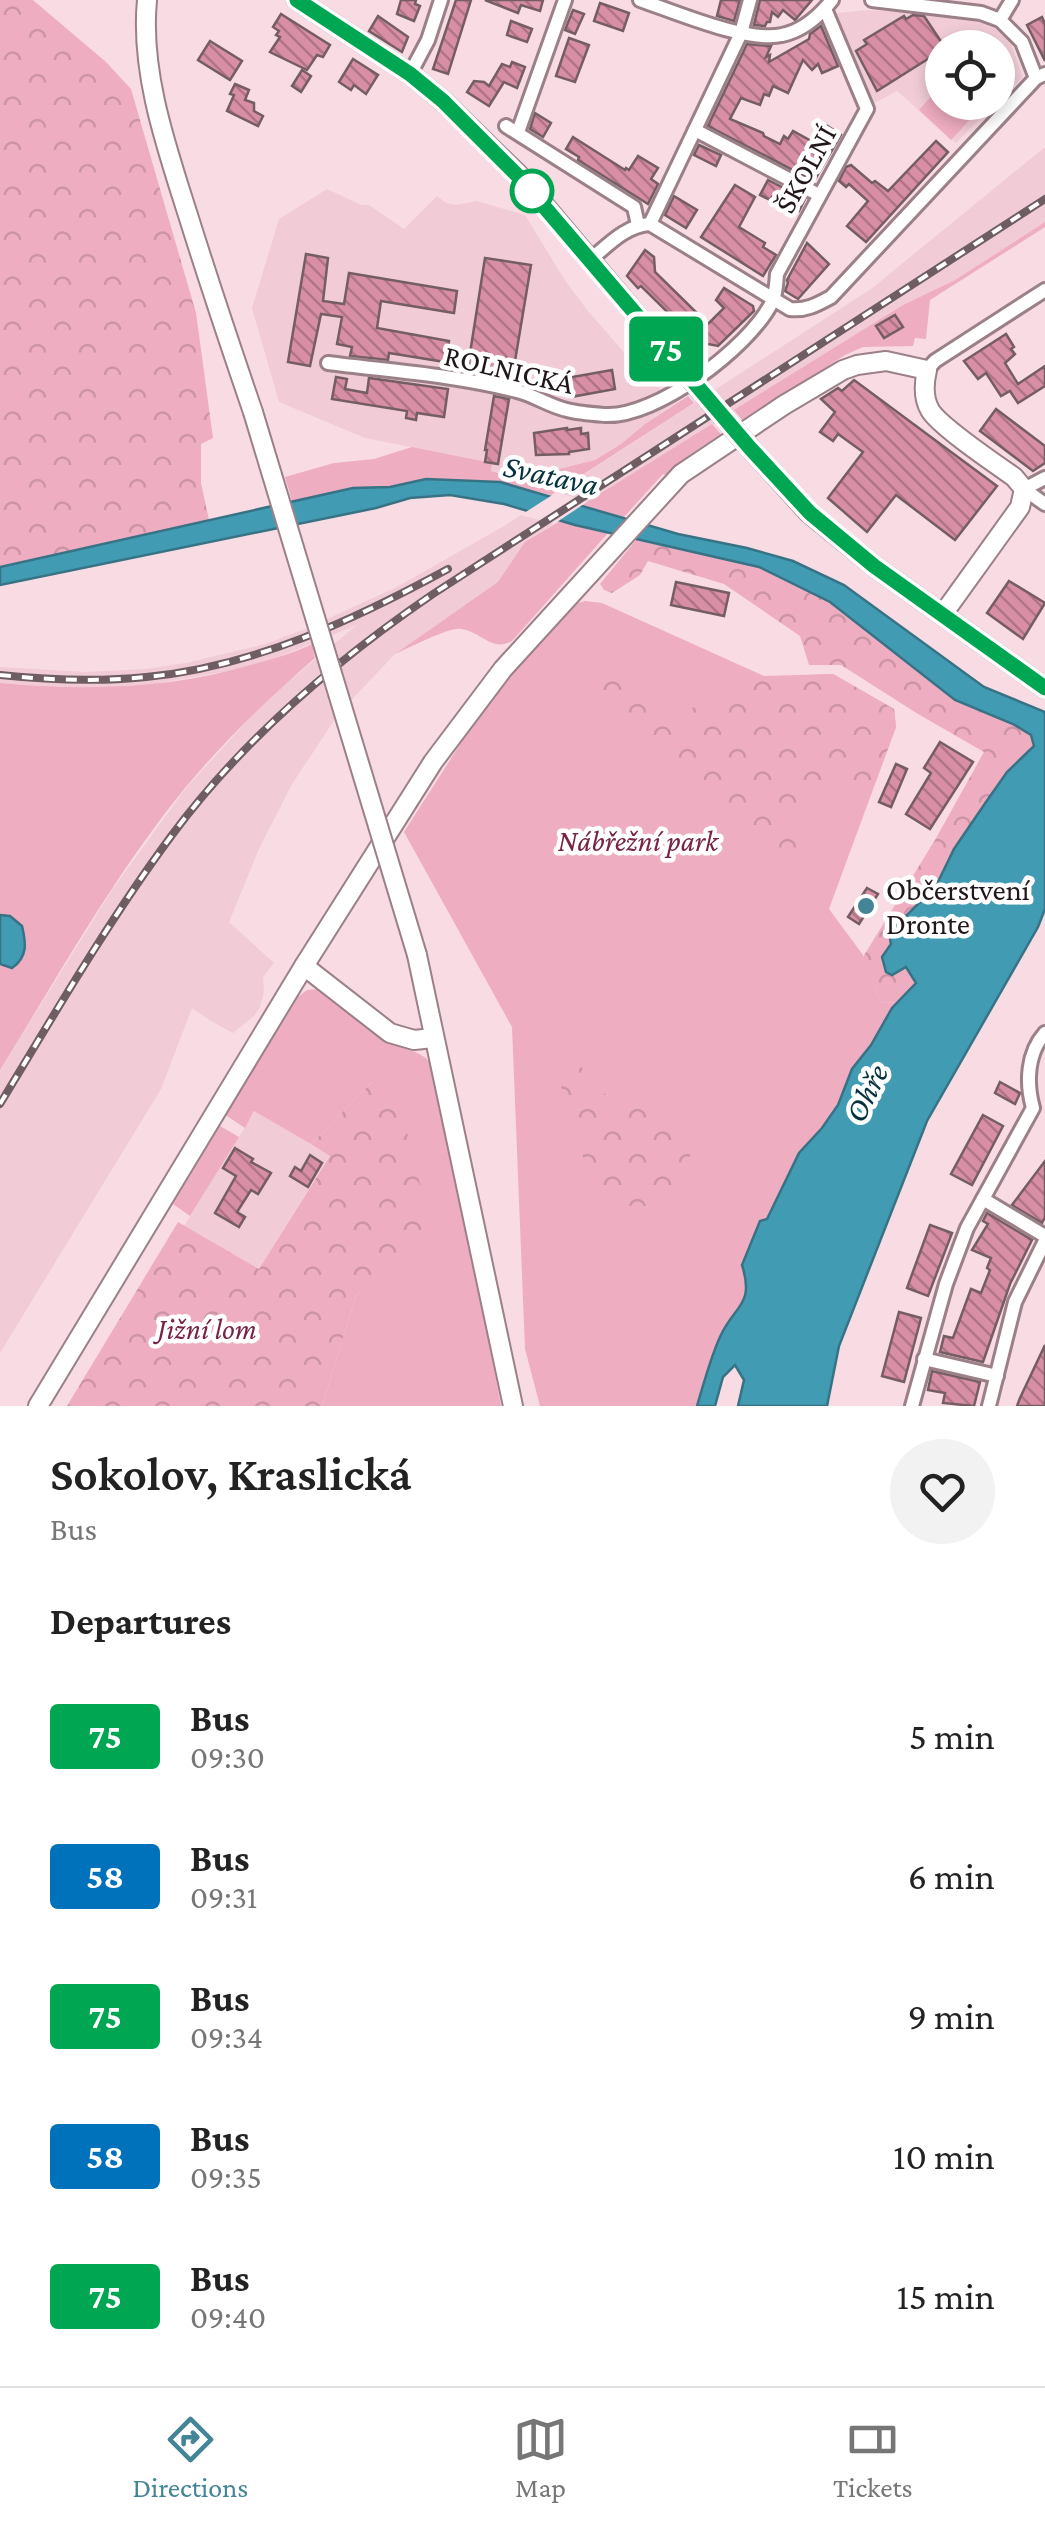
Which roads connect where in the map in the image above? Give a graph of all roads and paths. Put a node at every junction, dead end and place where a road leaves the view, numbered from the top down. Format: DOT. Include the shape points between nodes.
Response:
graph roads {
  1 [pos="147,0"];
  2 [pos="297,0"];
  3 [pos="441,0"];
  4 [pos="565,0"];
  5 [pos="640,0"];
  6 [pos="750,0"];
  7 [pos="872,0"];
  8 [pos="1012,0"];
  9 [pos="828,5"];
  10 [pos="1000,20"];
  11 [pos="741,32"];
  12 [pos="410,74"];
  13 [pos="1041,76"];
  14 [pos="694,130"];
  15 [pos="819,195"];
  16 [pos="644,225"];
  17 [pos="590,260"];
  18 [pos="1045,290"];
  19 [pos="774,299"];
  20 [pos="328,363"];
  21 [pos="927,370"];
  22 [pos="1045,478"];
  23 [pos="1024,489"];
  24 [pos="1045,504"];
  25 [pos="944,614"];
  26 [pos="1045,688"];
  27 [pos="304,966"];
  28 [pos="1045,1033"];
  29 [pos="433,1038"];
  30 [pos="983,1199"];
  31 [pos="1045,1238"];
  32 [pos="924,1358"];
  33 [pos="997,1376"];
  34 [pos="38,1406"];
  35 [pos="513,1406"];
  36 [pos="912,1406"];
  37 [pos="989,1406"];
  1 -- 29 [label="street, bridge" via="147,49 173,166 417,955"];
  2 -- 12 [label="street"];
  3 -- 12 [label="street"];
  4 -- 16 [label="street" via="512,129 634,207"];
  5 -- 11 [label="street"];
  6 -- 11 [label="street"];
  7 -- 10 [label="street"];
  8 -- 10 [label="street"];
  9 -- 11 [label="street" via="784,35"];
  9 -- 15 [label="street, ŠKOLNÍ" via="867,109"];
  10 -- 13 [label="street"];
  11 -- 14 [label="street"];
  12 -- 17 [label="street" via="518,176"];
  13 -- 19 [label="street" via="831,297 800,310"];
  14 -- 15 [label="street"];
  14 -- 16 [label="street"];
  15 -- 19 [label="street, ŠKOLNÍ" via="777,274"];
  16 -- 17 [label="street"];
  16 -- 19 [label="street"];
  17 -- 25 [label="street, bridge" via="810,513"];
  18 -- 21 [label="street"];
  19 -- 20 [label="street, ROLNICKÁ" via="726,354 675,392 608,416 456,379"];
  21 -- 23 [label="street" via="926,401 935,417"];
  21 -- 27 [label="street" via="886,361 843,370 680,474 503,670 433,762"];
  22 -- 23 [label="street"];
  23 -- 24 [label="street"];
  23 -- 25 [label="street" via="1020,507"];
  25 -- 26 [label="street"];
  27 -- 29 [label="street" via="390,1033"];
  27 -- 34 [label="street"];
  28 -- 30 [label="street" via="1030,1064 1032,1108"];
  29 -- 35 [label="street"];
  30 -- 31 [label="street"];
  30 -- 32 [label="street" via="966,1228"];
  31 -- 33 [label="street" via="1015,1302"];
  32 -- 33 [label="street"];
  32 -- 36 [label="street"];
  33 -- 37 [label="street"];
}
